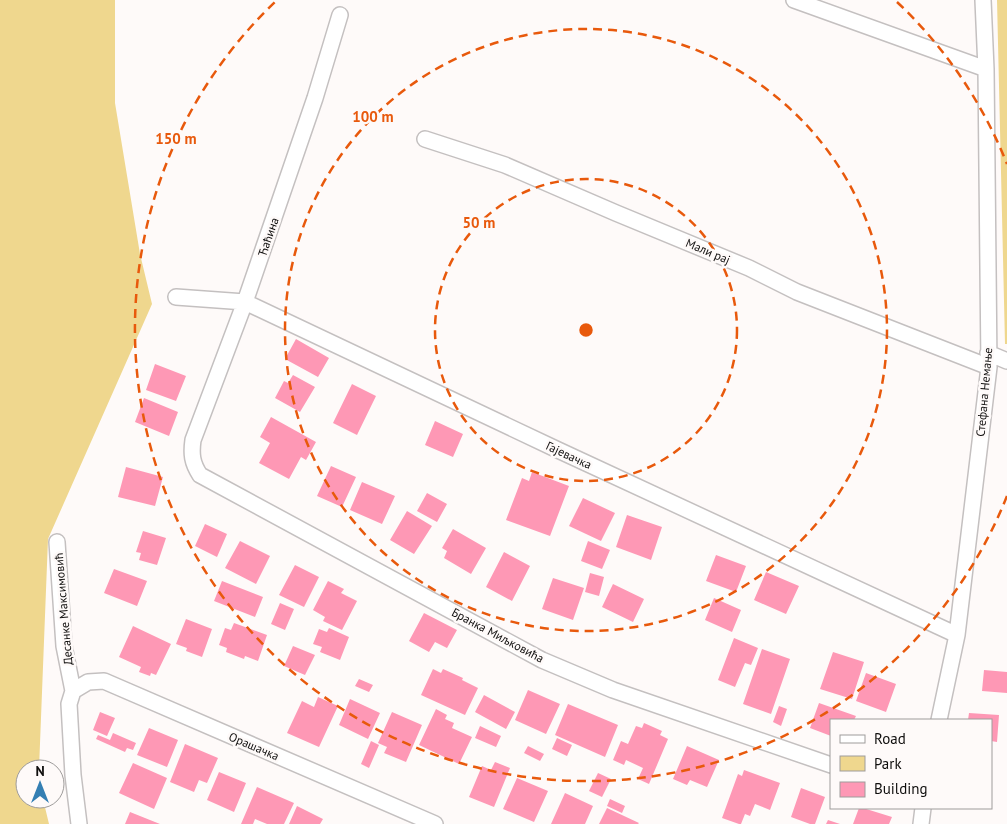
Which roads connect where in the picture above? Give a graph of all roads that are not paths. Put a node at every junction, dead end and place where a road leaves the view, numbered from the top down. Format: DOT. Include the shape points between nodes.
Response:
graph roads {
  1 [pos="794,0"];
  2 [pos="983,0"];
  3 [pos="340,15"];
  4 [pos="986,69"];
  5 [pos="425,139"];
  6 [pos="176,297"];
  7 [pos="245,302"];
  8 [pos="988,360"];
  9 [pos="1007,360"];
  10 [pos="191,457"];
  11 [pos="57,542"];
  12 [pos="957,635"];
  13 [pos="73,691"];
  14 [pos="939,719"];
  15 [pos="830,765"];
  16 [pos="923,809"];
  17 [pos="79,824"];
  18 [pos="435,824"];
  19 [pos="921,824"];
  1 -- 4 [label="street"];
  2 -- 4 [label="street, Стефана Немање"];
  3 -- 7 [label="street, Ћаћина"];
  4 -- 8 [label="street, Стефана Немање"];
  5 -- 8 [label="street, Мали рај" via="505,165 749,268 797,292"];
  6 -- 7 [label="street, Гајевачка"];
  7 -- 10 [label="street, Ћаћина" via="193,440"];
  7 -- 12 [label="street, Гајевачка"];
  8 -- 9 [label="street, Мали рај"];
  8 -- 12 [label="street, Стефана Немање"];
  10 -- 15 [label="street, Бранка Миљковића" via="200,474 542,660 613,690"];
  11 -- 13 [label="street, Десанке Максимовић" via="64,646"];
  12 -- 14 [label="street, Стефана Немање"];
  13 -- 17 [label="street, Десанке Максимовић" via="69,704"];
  13 -- 18 [label="street, Орашачка" via="88,682 104,681"];
  16 -- 19 [label="street"];
}
